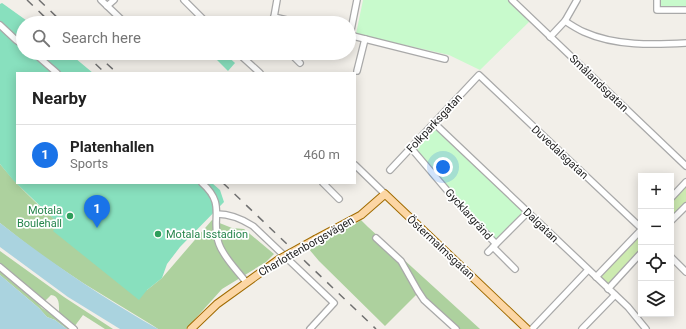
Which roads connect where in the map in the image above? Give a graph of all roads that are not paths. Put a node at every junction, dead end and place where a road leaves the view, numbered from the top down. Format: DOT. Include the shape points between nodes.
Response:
graph roads {
  1 [pos="101,0"];
  2 [pos="114,0"];
  3 [pos="184,0"];
  4 [pos="277,0"];
  5 [pos="356,0"];
  6 [pos="512,0"];
  7 [pos="577,0"];
  8 [pos="657,0"];
  9 [pos="107,6"];
  10 [pos="686,10"];
  11 [pos="118,16"];
  12 [pos="200,16"];
  13 [pos="274,16"];
  14 [pos="353,16"];
  15 [pos="565,21"];
  16 [pos="0,25"];
  17 [pos="356,37"];
  18 [pos="550,37"];
  19 [pos="365,39"];
  20 [pos="16,40"];
  21 [pos="686,43"];
  22 [pos="445,59"];
  23 [pos="42,60"];
  24 [pos="246,60"];
  25 [pos="297,60"];
  26 [pos="300,63"];
  27 [pos="357,71"];
  28 [pos="57,72"];
  29 [pos="259,72"];
  30 [pos="479,75"];
  31 [pos="434,123"];
  32 [pos="411,148"];
  33 [pos="356,166"];
  34 [pos="686,166"];
  35 [pos="390,170"];
  36 [pos="686,182"];
  37 [pos="203,184"];
  38 [pos="323,184"];
  39 [pos="385,194"];
  40 [pos="674,195"];
  41 [pos="339,199"];
  42 [pos="686,206"];
  43 [pos="528,212"];
  44 [pos="217,214"];
  45 [pos="674,218"];
  46 [pos="638,226"];
  47 [pos="638,232"];
  48 [pos="376,238"];
  49 [pos="495,245"];
  50 [pos="488,252"];
  51 [pos="638,256"];
  52 [pos="674,260"];
  53 [pos="0,267"];
  54 [pos="515,269"];
  55 [pos="588,270"];
  56 [pos="686,272"];
  57 [pos="596,277"];
  58 [pos="246,282"];
  59 [pos="608,288"];
  60 [pos="615,295"];
  61 [pos="74,329"];
  62 [pos="191,329"];
  63 [pos="310,329"];
  64 [pos="456,329"];
  65 [pos="527,329"];
  66 [pos="532,329"];
  67 [pos="582,329"];
  68 [pos="646,329"];
  1 -- 9 [label="street"];
  2 -- 9 [label="street"];
  3 -- 12 [label="street"];
  4 -- 13 [label="street"];
  5 -- 14 [label="street"];
  6 -- 18 [label="street, Smålandsgatan"];
  7 -- 15 [label="street"];
  8 -- 10 [label="street" via="657,10"];
  9 -- 11 [label="street"];
  15 -- 18 [label="street"];
  15 -- 21 [label="street" via="584,32 610,40 641,44"];
  16 -- 20 [label="street"];
  17 -- 19 [label="street"];
  18 -- 34 [label="street, Smålandsgatan"];
  19 -- 22 [label="street"];
  19 -- 27 [label="street"];
  23 -- 28 [label="street"];
  24 -- 29 [label="street"];
  25 -- 26 [label="street"];
  30 -- 31 [label="street, Folkparksgatan"];
  30 -- 46 [label="street, Duvedalsgatan"];
  31 -- 32 [label="street, Folkparksgatan"];
  31 -- 43 [label="street, Dalgatan"];
  32 -- 35 [label="street, Folkparksgatan"];
  32 -- 49 [label="street, Gycklargränd"];
  33 -- 39 [label="street, Östermalmsgatan"];
  36 -- 40 [label="street"];
  37 -- 44 [label="street" via="213,195 217,204"];
  38 -- 41 [label="street"];
  39 -- 58 [label="main road, Charlottenborgsvägen, bridge" via="361,215 278,260"];
  39 -- 65 [label="main road, Östermalmsgatan"];
  42 -- 45 [label="street"];
  43 -- 49 [label="street"];
  43 -- 55 [label="street, Dalgatan"];
  44 -- 58 [label="street" via="219,244"];
  44 -- 63 [label="street" via="226,214 253,226 334,303"];
  47 -- 57 [label="street"];
  48 -- 64 [label="street" via="401,262 424,300"];
  49 -- 50 [label="street"];
  49 -- 54 [label="street, Gycklargränd"];
  51 -- 59 [label="street"];
  52 -- 56 [label="street"];
  53 -- 61 [label="street"];
  55 -- 57 [label="street, Dalgatan"];
  55 -- 66 [label="street"];
  57 -- 59 [label="street, Dalgatan"];
  58 -- 62 [label="main road, Charlottenborgsvägen" via="217,304"];
  59 -- 60 [label="street, Dalgatan"];
  60 -- 67 [label="street"];
  60 -- 68 [label="street, Dalgatan"];
}
